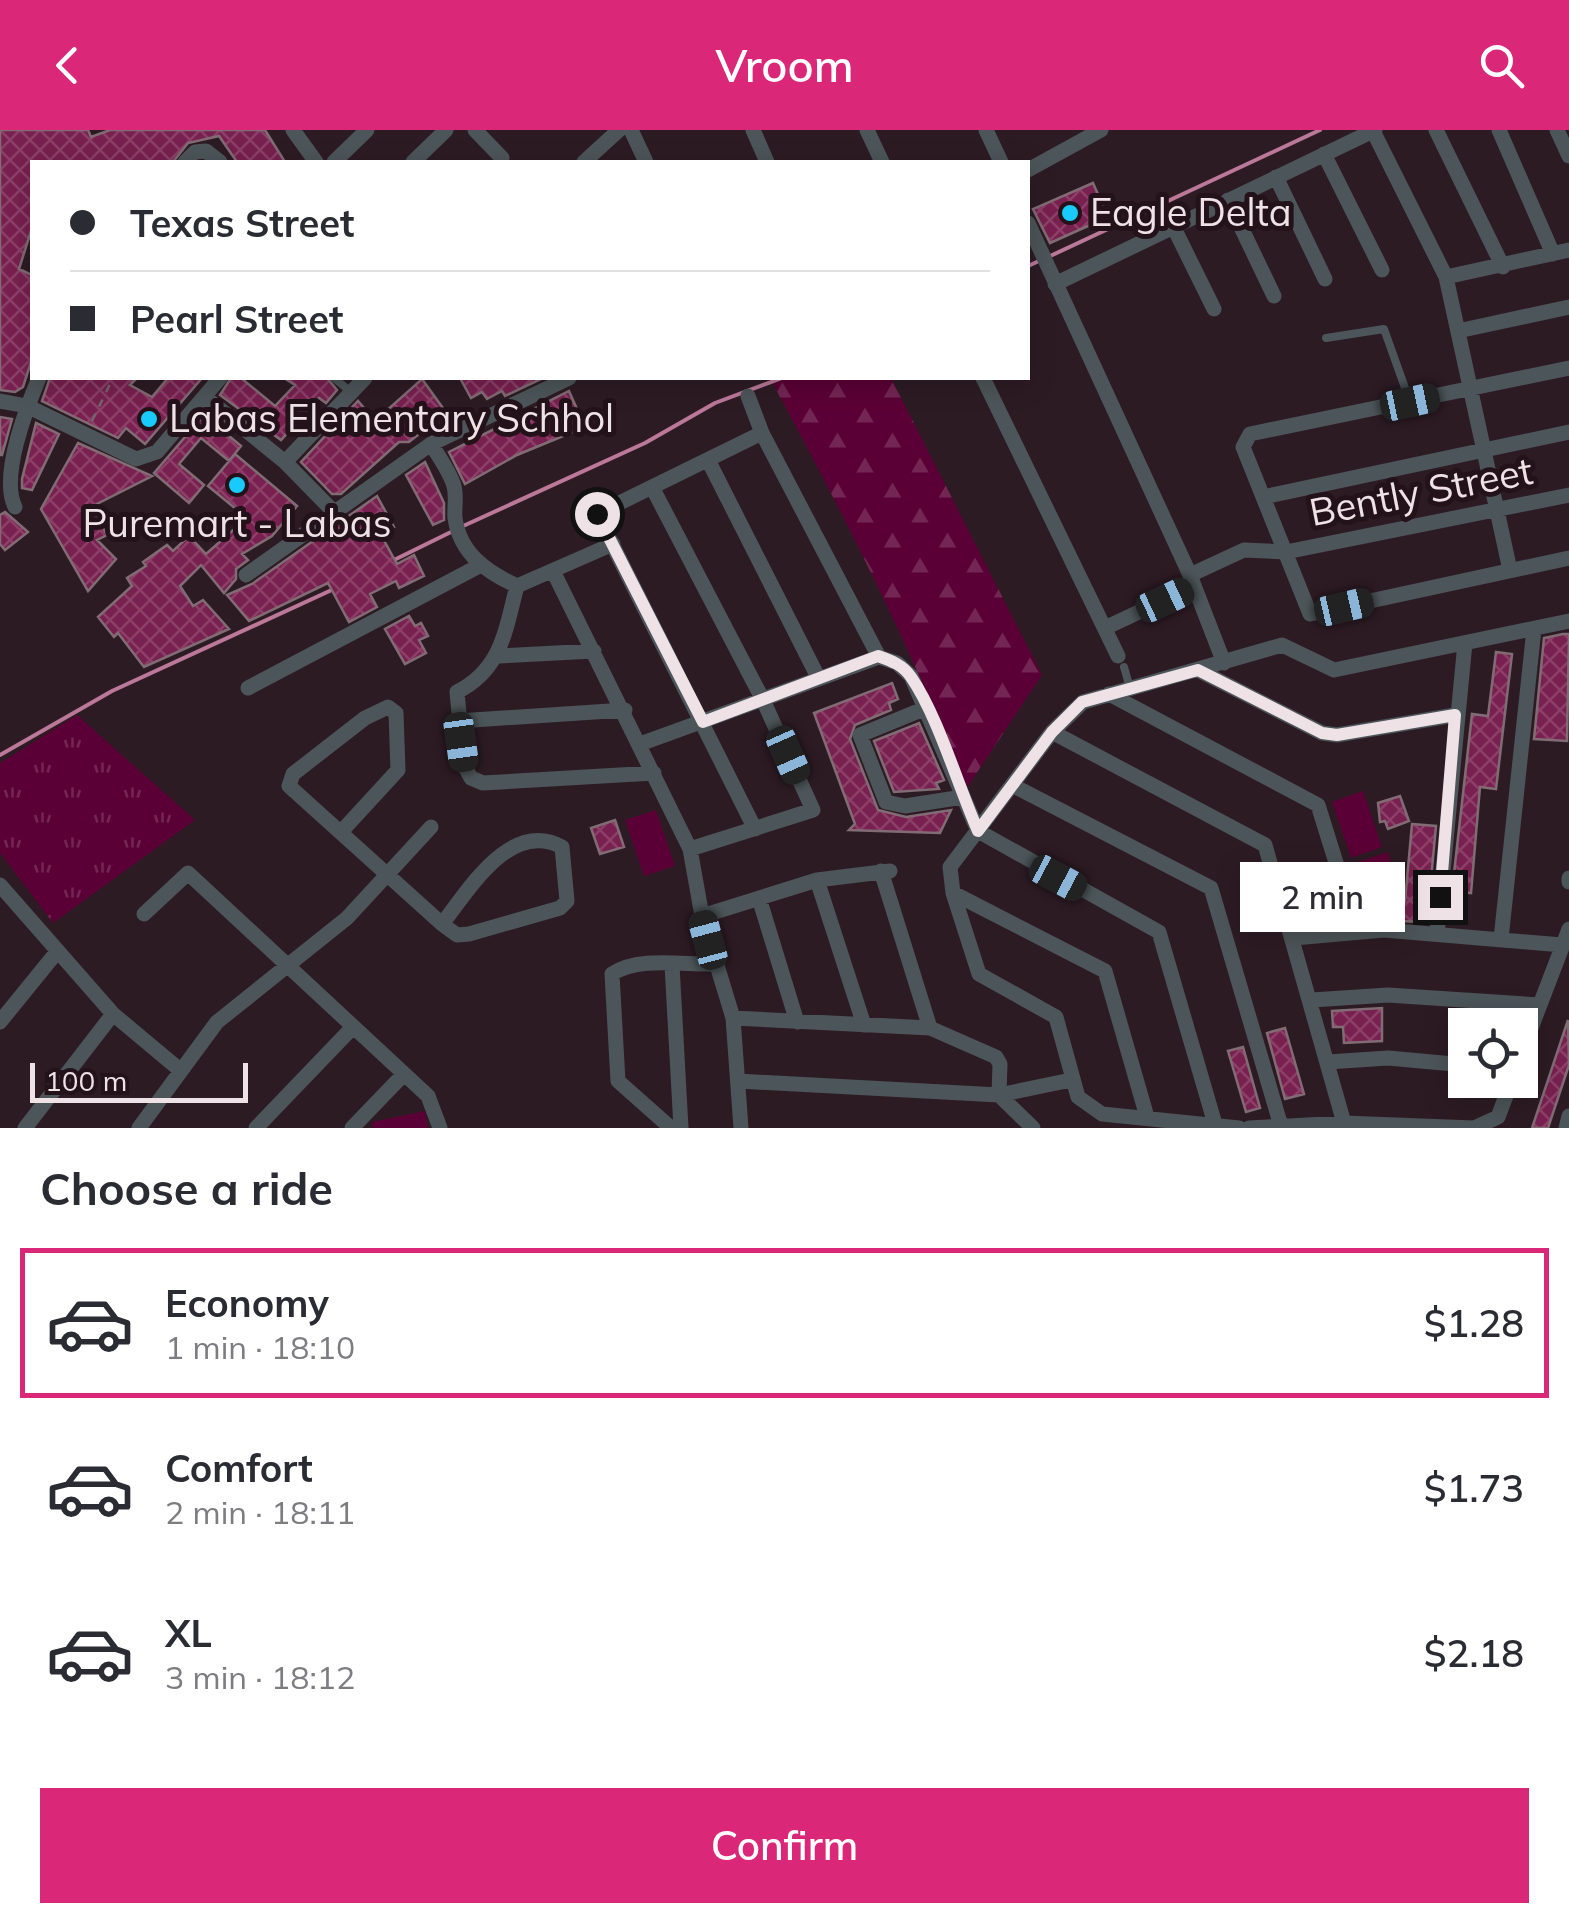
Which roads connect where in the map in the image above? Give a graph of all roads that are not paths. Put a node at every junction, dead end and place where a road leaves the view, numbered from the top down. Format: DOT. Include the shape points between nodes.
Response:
graph roads {
  1 [pos="292,130"];
  2 [pos="367,130"];
  3 [pos="446,130"];
  4 [pos="475,130"];
  5 [pos="619,130"];
  6 [pos="630,130"];
  7 [pos="753,130"];
  8 [pos="867,130"];
  9 [pos="986,130"];
  10 [pos="1101,130"];
  11 [pos="1374,130"];
  12 [pos="1436,130"];
  13 [pos="1499,130"];
  14 [pos="1557,130"];
  15 [pos="426,149"];
  16 [pos="1324,154"];
  17 [pos="1569,156"];
  18 [pos="502,158"];
  19 [pos="187,160"];
  20 [pos="217,160"];
  21 [pos="314,160"];
  22 [pos="336,160"];
  23 [pos="415,160"];
  24 [pos="438,160"];
  25 [pos="586,160"];
  26 [pos="645,160"];
  27 [pos="766,160"];
  28 [pos="881,160"];
  29 [pos="1000,160"];
  30 [pos="1030,169"];
  31 [pos="1276,177"];
  32 [pos="1228,200"];
  33 [pos="1172,226"];
  34 [pos="1030,228"];
  35 [pos="1561,252"];
  36 [pos="1503,266"];
  37 [pos="1382,270"];
  38 [pos="1446,277"];
  39 [pos="1053,279"];
  40 [pos="1325,279"];
  41 [pos="1274,296"];
  42 [pos="1569,308"];
  43 [pos="1214,309"];
  44 [pos="1458,331"];
  45 [pos="1326,338"];
  46 [pos="1569,368"];
  47 [pos="37,380"];
  48 [pos="218,380"];
  49 [pos="337,380"];
  50 [pos="364,380"];
  51 [pos="984,380"];
  52 [pos="546,382"];
  53 [pos="1470,388"];
  54 [pos="352,392"];
  55 [pos="748,396"];
  56 [pos="205,397"];
  57 [pos="0,400"];
  58 [pos="1410,402"];
  59 [pos="27,406"];
  60 [pos="762,432"];
  61 [pos="1569,432"];
  62 [pos="432,444"];
  63 [pos="1484,452"];
  64 [pos="708,460"];
  65 [pos="285,462"];
  66 [pos="652,487"];
  67 [pos="1569,495"];
  68 [pos="1264,496"];
  69 [pos="15,507"];
  70 [pos="1497,510"];
  71 [pos="334,512"];
  72 [pos="614,544"];
  73 [pos="1286,552"];
  74 [pos="1569,558"];
  75 [pos="479,566"];
  76 [pos="1510,570"];
  77 [pos="554,573"];
  78 [pos="246,576"];
  79 [pos="1192,580"];
  80 [pos="517,586"];
  81 [pos="1569,621"];
  82 [pos="1108,627"];
  83 [pos="1534,629"];
  84 [pos="1466,643"];
  85 [pos="594,651"];
  86 [pos="499,656"];
  87 [pos="878,656"];
  88 [pos="1121,662"];
  89 [pos="1224,663"];
  90 [pos="1198,670"];
  91 [pos="819,679"];
  92 [pos="248,688"];
  93 [pos="1130,688"];
  94 [pos="1110,694"];
  95 [pos="763,700"];
  96 [pos="926,708"];
  97 [pos="625,710"];
  98 [pos="1455,715"];
  99 [pos="458,720"];
  100 [pos="703,722"];
  101 [pos="1052,732"];
  102 [pos="640,744"];
  103 [pos="654,773"];
  104 [pos="1012,785"];
  105 [pos="963,797"];
  106 [pos="432,827"];
  107 [pos="756,828"];
  108 [pos="978,831"];
  109 [pos="341,832"];
  110 [pos="690,848"];
  111 [pos="389,876"];
  112 [pos="817,880"];
  113 [pos="0,886"];
  114 [pos="952,893"];
  115 [pos="760,898"];
  116 [pos="144,914"];
  117 [pos="702,916"];
  118 [pos="442,924"];
  119 [pos="1357,930"];
  120 [pos="1436,934"];
  121 [pos="1566,937"];
  122 [pos="1294,938"];
  123 [pos="1501,939"];
  124 [pos="56,953"];
  125 [pos="286,964"];
  126 [pos="715,964"];
  127 [pos="672,965"];
  128 [pos="1312,1000"];
  129 [pos="1539,1005"];
  130 [pos="1538,1008"];
  131 [pos="112,1014"];
  132 [pos="733,1018"];
  133 [pos="0,1022"];
  134 [pos="797,1022"];
  135 [pos="864,1025"];
  136 [pos="353,1027"];
  137 [pos="930,1028"];
  138 [pos="1328,1062"];
  139 [pos="1448,1063"];
  140 [pos="180,1070"];
  141 [pos="404,1074"];
  142 [pos="1072,1080"];
  143 [pos="738,1082"];
  144 [pos="999,1096"];
  145 [pos="1505,1098"];
  146 [pos="1147,1116"];
  147 [pos="1569,1116"];
  148 [pos="1102,1121"];
  149 [pos="1344,1123"];
  150 [pos="1215,1124"];
  151 [pos="1281,1126"];
  152 [pos="25,1128"];
  153 [pos="139,1128"];
  154 [pos="256,1128"];
  155 [pos="353,1128"];
  156 [pos="440,1128"];
  157 [pos="672,1128"];
  158 [pos="681,1128"];
  159 [pos="741,1128"];
  160 [pos="1032,1128"];
  161 [pos="1238,1128"];
  162 [pos="1249,1128"];
  163 [pos="1566,1128"];
  1 -- 21 [label="street"];
  2 -- 22 [label="street"];
  3 -- 15 [label="street"];
  4 -- 18 [label="street"];
  5 -- 25 [label="street"];
  6 -- 26 [label="street"];
  7 -- 27 [label="street"];
  8 -- 28 [label="street"];
  9 -- 29 [label="street"];
  10 -- 30 [label="street"];
  11 -- 16 [label="street"];
  11 -- 38 [label="street"];
  12 -- 36 [label="street"];
  13 -- 35 [label="street"];
  14 -- 17 [label="street"];
  15 -- 23 [label="street"];
  15 -- 24 [label="street"];
  16 -- 31 [label="street"];
  16 -- 37 [label="street"];
  19 -- 20 [label="street" via="206,151"];
  31 -- 32 [label="street"];
  31 -- 40 [label="street"];
  32 -- 33 [label="street"];
  32 -- 41 [label="street"];
  33 -- 39 [label="street"];
  33 -- 43 [label="street"];
  34 -- 39 [label="street"];
  35 -- 36 [label="street"];
  36 -- 38 [label="street"];
  38 -- 44 [label="street"];
  39 -- 79 [label="street"];
  42 -- 44 [label="street"];
  44 -- 53 [label="street"];
  45 -- 58 [label="lane" via="1384,328"];
  46 -- 53 [label="street"];
  47 -- 59 [label="street"];
  48 -- 56 [label="street"];
  49 -- 54 [label="lane"];
  50 -- 54 [label="street"];
  51 -- 82 [label="street"];
  52 -- 62 [label="street"];
  53 -- 58 [label="street"];
  53 -- 63 [label="street"];
  54 -- 65 [label="street"];
  55 -- 60 [label="street"];
  56 -- 59 [label="street" via="157,452 136,458"];
  56 -- 65 [label="street"];
  57 -- 59 [label="street"];
  58 -- 68 [label="street" via="1250,434 1244,447"];
  59 -- 69 [label="street" via="8,484"];
  60 -- 64 [label="street"];
  60 -- 87 [label="street"];
  61 -- 63 [label="street"];
  62 -- 71 [label="street"];
  62 -- 75 [label="street" via="454,484 455,520"];
  63 -- 68 [label="street"];
  63 -- 70 [label="street"];
  64 -- 66 [label="street"];
  64 -- 91 [label="street"];
  65 -- 71 [label="street"];
  66 -- 72 [label="street" via="597,514"];
  66 -- 95 [label="street"];
  67 -- 70 [label="street, Bently Street"];
  68 -- 73 [label="street"];
  70 -- 73 [label="street, Bently Street"];
  70 -- 76 [label="street"];
  71 -- 78 [label="street"];
  72 -- 77 [label="street"];
  72 -- 100 [label="street"];
  73 -- 76 [label="street" via="1310,614"];
  73 -- 79 [label="street, Bently Street" via="1244,550"];
  74 -- 76 [label="street"];
  75 -- 80 [label="street"];
  75 -- 92 [label="street"];
  77 -- 80 [label="street"];
  77 -- 85 [label="street"];
  79 -- 82 [label="street, Bently Street"];
  79 -- 89 [label="street"];
  80 -- 86 [label="street"];
  81 -- 83 [label="street"];
  82 -- 88 [label="street"];
  83 -- 84 [label="street"];
  83 -- 123 [label="street"];
  84 -- 89 [label="street" via="1334,670 1282,646"];
  84 -- 98 [label="street"];
  85 -- 86 [label="street"];
  85 -- 97 [label="street"];
  86 -- 99 [label="street" via="480,680 457,692"];
  87 -- 91 [label="street"];
  87 -- 96 [label="street" via="910,676"];
  88 -- 93 [label="lane"];
  89 -- 90 [label="street"];
  90 -- 93 [label="street"];
  90 -- 98 [label="street" via="1322,733"];
  91 -- 95 [label="street"];
  93 -- 94 [label="street"];
  94 -- 101 [label="street" via="1082,702"];
  94 -- 119 [label="street" via="1318,804"];
  95 -- 100 [label="street"];
  95 -- 107 [label="street" via="813,810"];
  96 -- 105 [label="street"];
  96 -- 105 [label="street" via="860,735 886,802 905,806"];
  97 -- 99 [label="street"];
  97 -- 102 [label="street"];
  98 -- 120 [label="street"];
  99 -- 103 [label="street" via="470,778 483,783"];
  100 -- 102 [label="street"];
  100 -- 107 [label="street"];
  101 -- 104 [label="street"];
  101 -- 122 [label="street" via="1265,846"];
  102 -- 103 [label="street"];
  103 -- 110 [label="street"];
  104 -- 108 [label="street"];
  104 -- 151 [label="street" via="1211,888"];
  105 -- 108 [label="street"];
  106 -- 111 [label="street"];
  107 -- 110 [label="street"];
  108 -- 114 [label="street" via="950,867"];
  108 -- 150 [label="street" via="1160,932"];
  109 -- 109 [label="street" via="398,770 396,713 381,708 289,780"];
  109 -- 111 [label="street"];
  110 -- 117 [label="street"];
  111 -- 118 [label="street"];
  111 -- 125 [label="street" via="348,918"];
  112 -- 115 [label="street"];
  112 -- 135 [label="street"];
  112 -- 137 [label="street" via="886,871"];
  113 -- 124 [label="street"];
  114 -- 142 [label="street" via="979,974 1056,1017"];
  114 -- 146 [label="street" via="1105,971"];
  115 -- 117 [label="street"];
  115 -- 134 [label="street"];
  116 -- 125 [label="street" via="188,873"];
  117 -- 126 [label="street"];
  118 -- 118 [label="street" via="458,936 560,908 567,901 562,847 516,844"];
  119 -- 120 [label="street"];
  119 -- 122 [label="street"];
  120 -- 123 [label="street"];
  121 -- 123 [label="street"];
  121 -- 129 [label="street"];
  122 -- 128 [label="street"];
  124 -- 131 [label="street"];
  124 -- 133 [label="street"];
  125 -- 136 [label="street"];
  125 -- 140 [label="street" via="218,1022"];
  126 -- 127 [label="street"];
  126 -- 132 [label="street"];
  127 -- 157 [label="street" via="622,967 612,974 618,1081"];
  127 -- 158 [label="street"];
  128 -- 129 [label="street" via="1388,995"];
  128 -- 138 [label="street"];
  129 -- 130 [label="street"];
  131 -- 140 [label="street"];
  131 -- 152 [label="street"];
  132 -- 134 [label="street"];
  132 -- 143 [label="street"];
  134 -- 135 [label="street"];
  135 -- 137 [label="street"];
  136 -- 141 [label="street"];
  136 -- 154 [label="street"];
  137 -- 144 [label="street" via="996,1057"];
  138 -- 139 [label="street"];
  138 -- 149 [label="street"];
  140 -- 153 [label="street"];
  141 -- 155 [label="street"];
  141 -- 156 [label="street" via="431,1099"];
  142 -- 144 [label="street"];
  142 -- 148 [label="street" via="1078,1097"];
  143 -- 144 [label="street"];
  143 -- 159 [label="street"];
  144 -- 160 [label="street"];
  145 -- 149 [label="street" via="1498,1117 1474,1128"];
  146 -- 148 [label="street"];
  146 -- 150 [label="street"];
  147 -- 163 [label="street"];
  149 -- 151 [label="street"];
  150 -- 161 [label="street"];
  151 -- 162 [label="street"];
}
